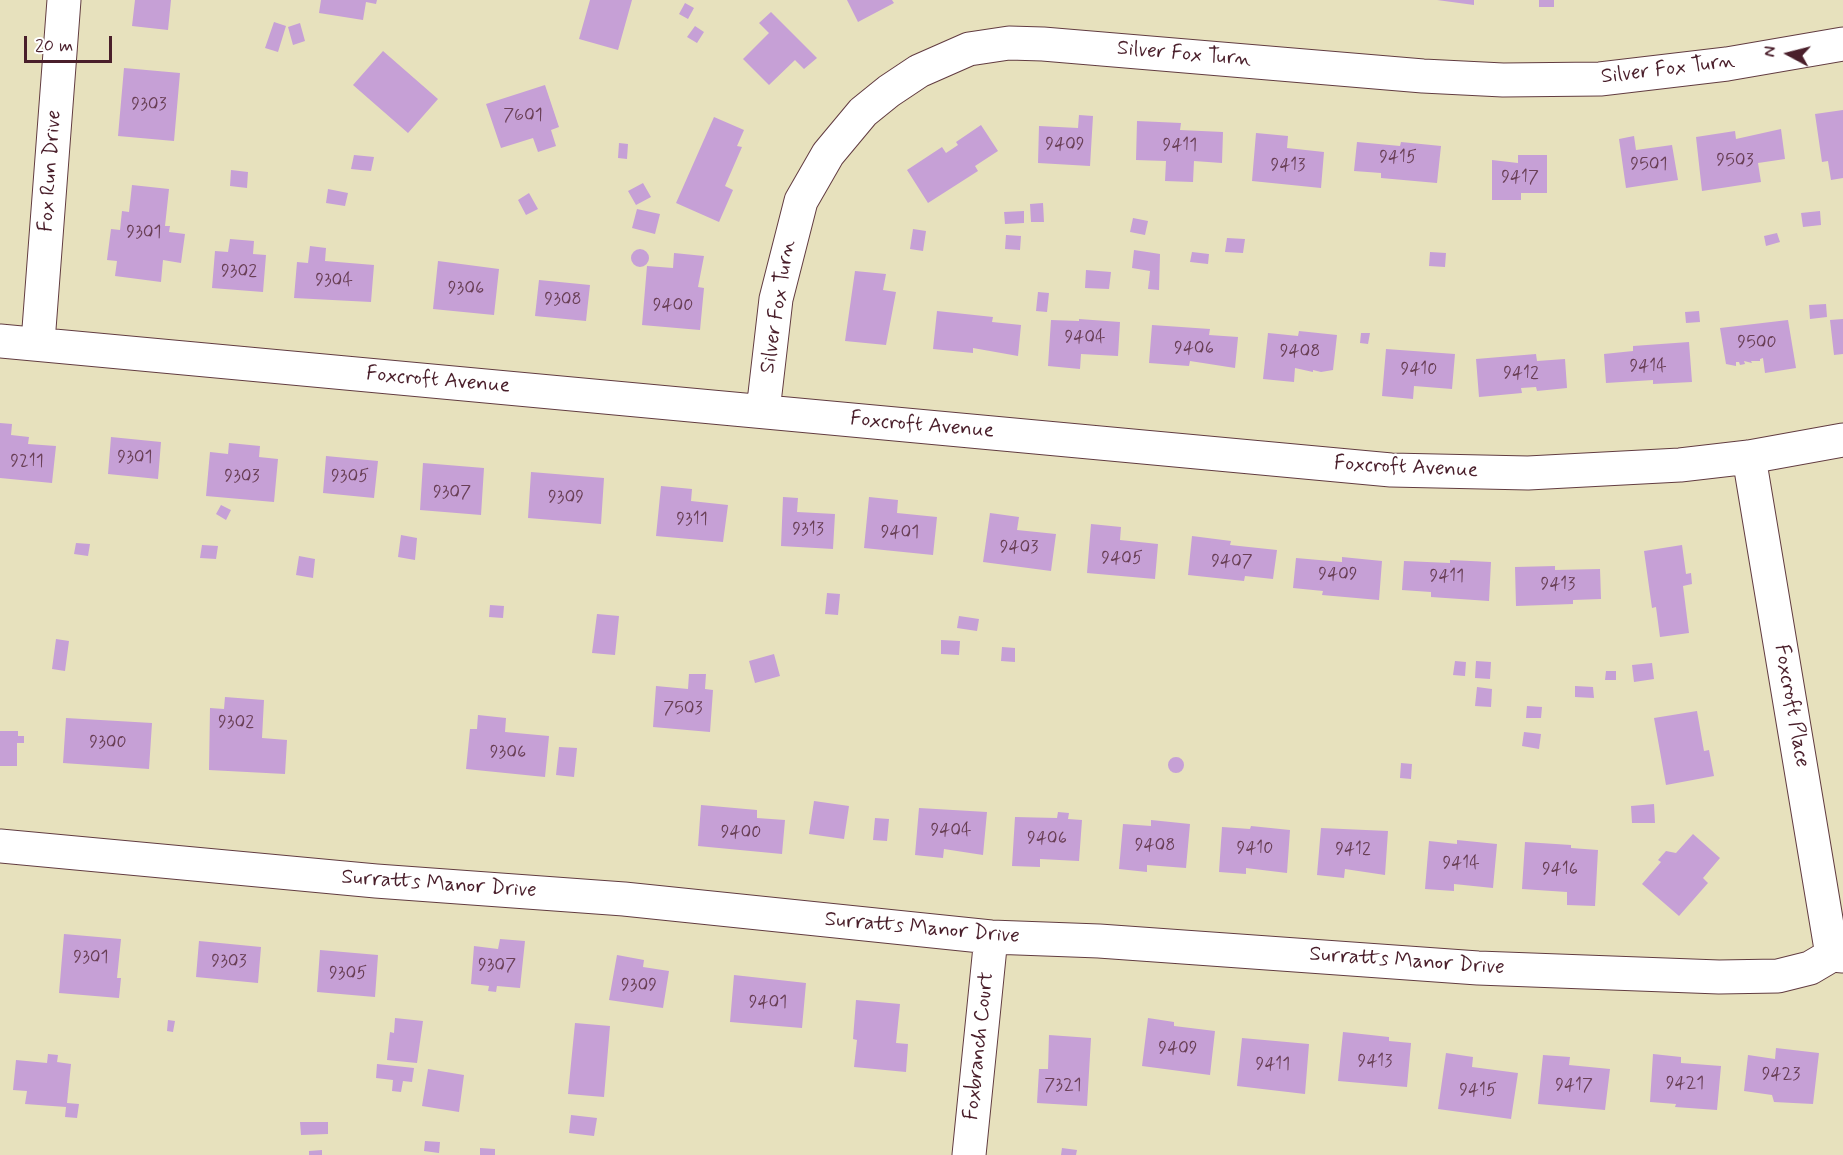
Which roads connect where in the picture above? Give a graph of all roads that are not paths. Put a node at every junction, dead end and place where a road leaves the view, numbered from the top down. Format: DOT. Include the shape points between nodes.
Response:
graph roads {
  1 [pos="64,0"];
  2 [pos="1843,44"];
  3 [pos="0,341"];
  4 [pos="38,342"];
  5 [pos="764,411"];
  6 [pos="1843,440"];
  7 [pos="1749,457"];
  8 [pos="0,846"];
  9 [pos="991,937"];
  10 [pos="1838,955"];
  11 [pos="969,1155"];
  1 -- 4 [label="street, Fox Run Drive"];
  2 -- 5 [label="street, Silver Fox Turn" via="1727,64 1578,80 1423,76 1043,44 1009,43 969,49 919,71 863,112 828,154 801,201 776,299"];
  3 -- 4 [label="street, Foxcroft Avenue"];
  4 -- 5 [label="street, Foxcroft Avenue"];
  5 -- 7 [label="street, Foxcroft Avenue" via="1402,471 1528,473"];
  6 -- 7 [label="street, Foxcroft Avenue"];
  7 -- 10 [label="street, Foxcroft Place"];
  8 -- 9 [label="street, Surratts Manor Drive" via="376,881 624,899"];
  9 -- 10 [label="street, Surratts Manor Drive" via="1478,968 1719,977 1778,976 1810,968"];
  9 -- 11 [label="street, Foxbranch Court"];
}
